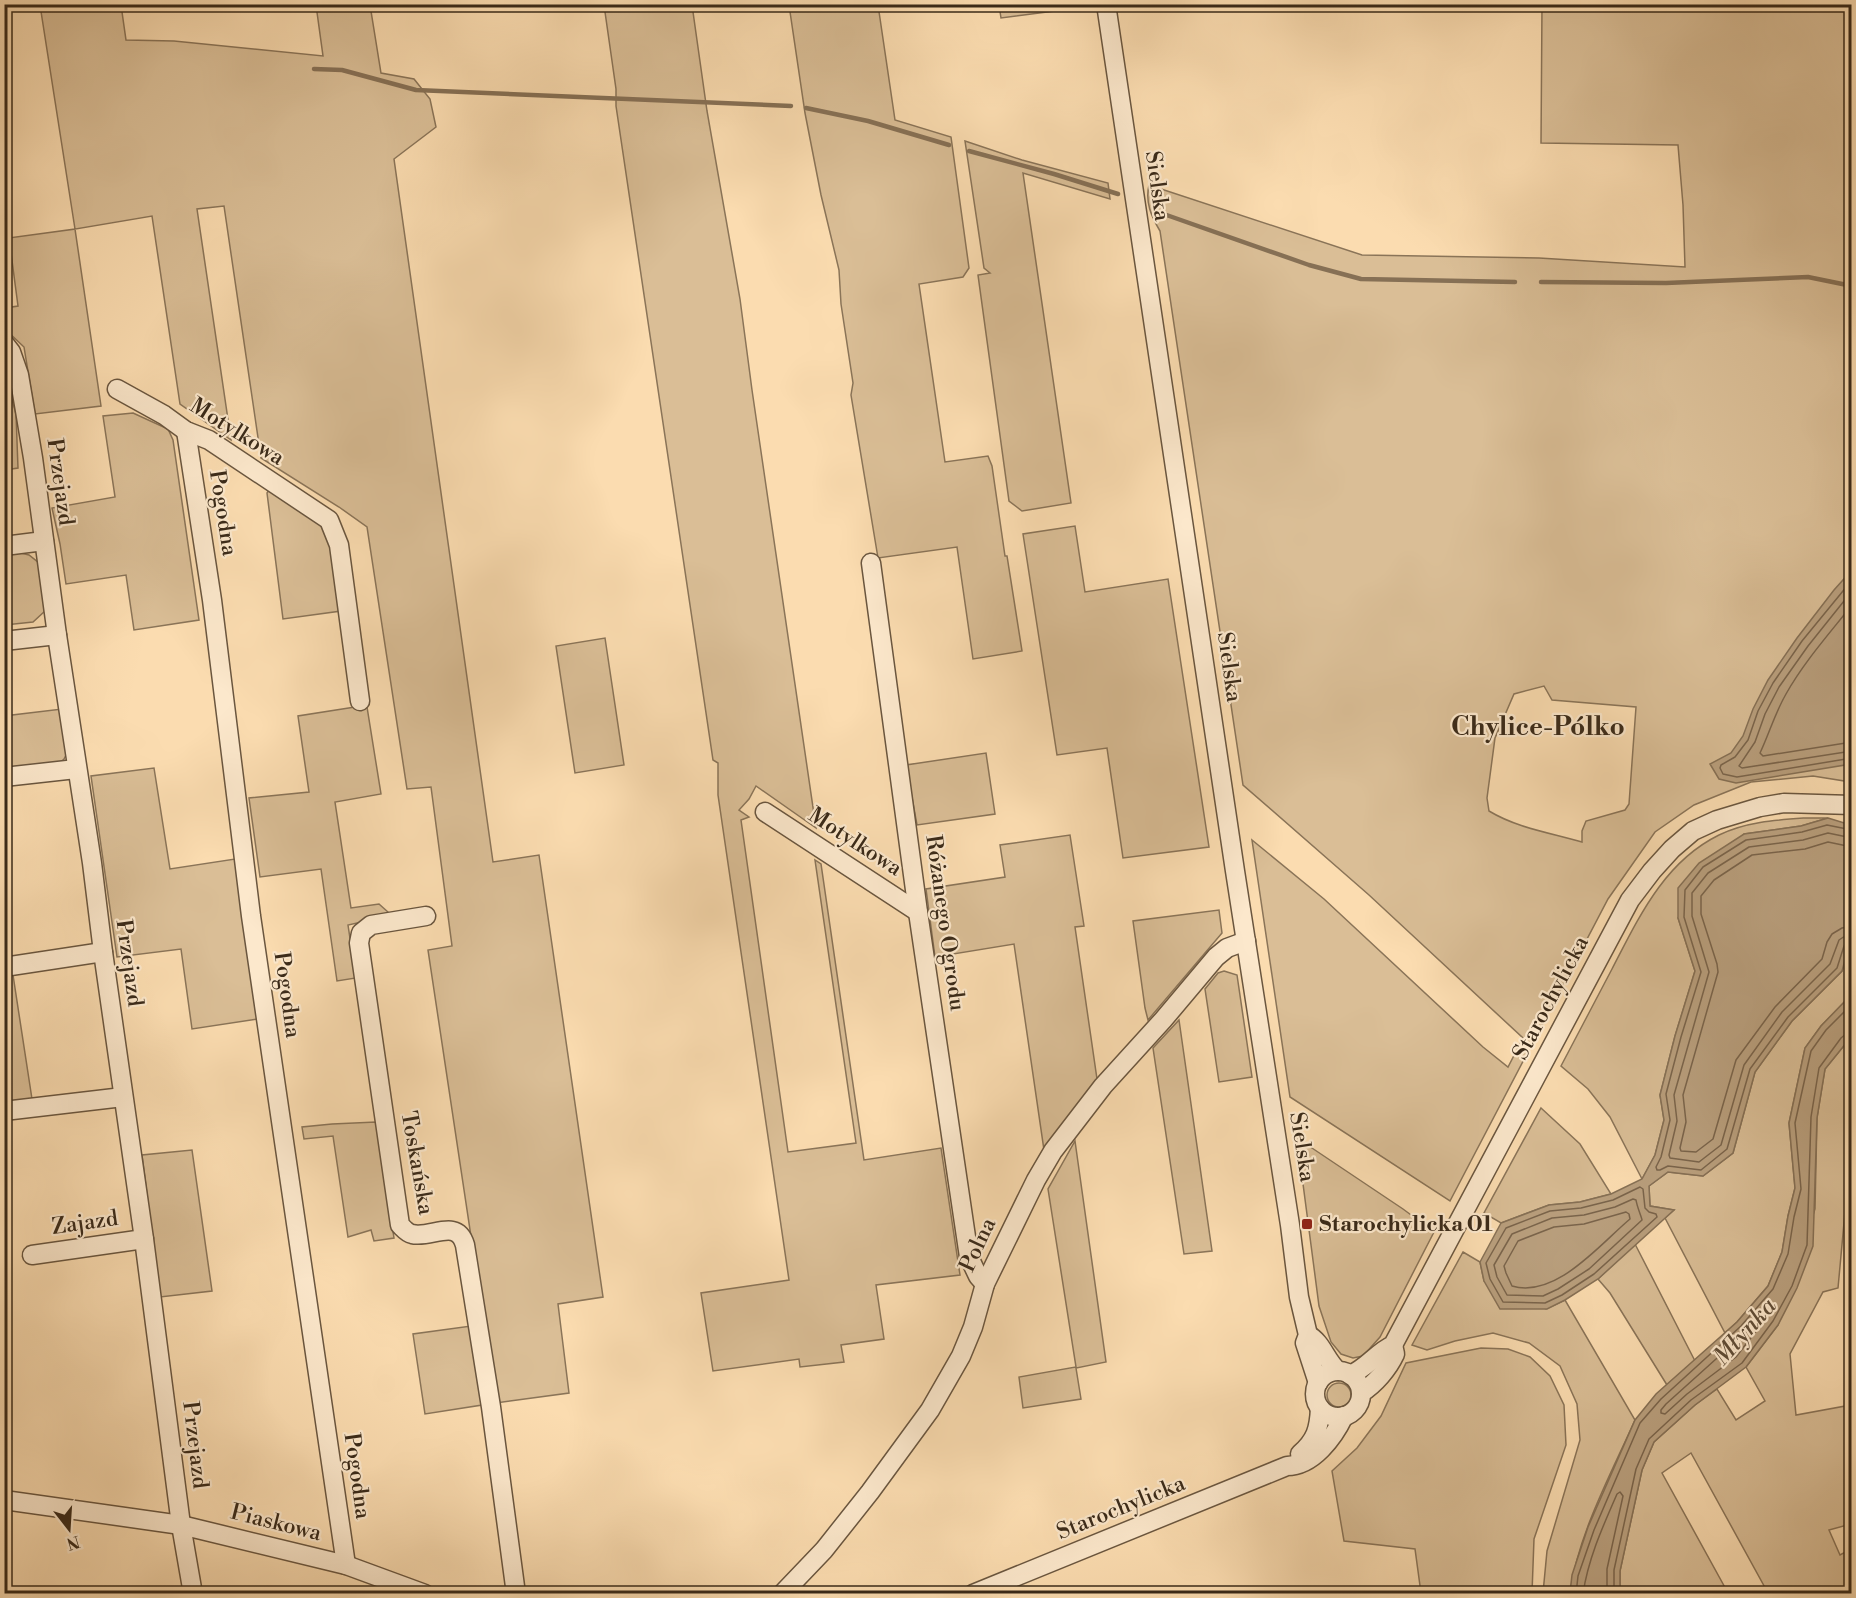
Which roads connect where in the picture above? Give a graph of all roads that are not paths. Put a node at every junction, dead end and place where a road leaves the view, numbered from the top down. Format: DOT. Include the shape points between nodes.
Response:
graph roads {
  1 [pos="1106,4"];
  2 [pos="4,343"];
  3 [pos="117,389"];
  4 [pos="186,431"];
  5 [pos="44,541"];
  6 [pos="4,546"];
  7 [pos="871,563"];
  8 [pos="57,635"];
  9 [pos="4,641"];
  10 [pos="360,701"];
  11 [pos="76,769"];
  12 [pos="4,777"];
  13 [pos="1851,805"];
  14 [pos="765,812"];
  15 [pos="918,912"];
  16 [pos="426,916"];
  17 [pos="1246,941"];
  18 [pos="103,952"];
  19 [pos="4,967"];
  20 [pos="123,1097"];
  21 [pos="4,1111"];
  22 [pos="144,1239"];
  23 [pos="32,1255"];
  24 [pos="985,1284"];
  25 [pos="1308,1335"];
  26 [pos="1393,1345"];
  27 [pos="1344,1373"];
  28 [pos="1318,1383"];
  29 [pos="1361,1393"];
  30 [pos="1320,1408"];
  31 [pos="1344,1416"];
  32 [pos="1287,1466"];
  33 [pos="4,1500"];
  34 [pos="181,1525"];
  35 [pos="346,1565"];
  36 [pos="1009,1587"];
  37 [pos="193,1593"];
  38 [pos="425,1593"];
  39 [pos="516,1593"];
  40 [pos="782,1593"];
  41 [pos="974,1593"];
  1 -- 17 [label="street, Sielska"];
  2 -- 5 [label="street, Przejazd" via="19,375"];
  3 -- 4 [label="street, Motylkowa"];
  4 -- 10 [label="street, Motylkowa" via="209,440 329,520 339,544"];
  4 -- 35 [label="street, Pogodna" via="212,600 251,916"];
  5 -- 6 [label="street"];
  5 -- 8 [label="street, Przejazd"];
  7 -- 15 [label="street, Różanego Ogrodu"];
  8 -- 9 [label="street"];
  8 -- 11 [label="street, Przejazd"];
  11 -- 12 [label="street"];
  11 -- 18 [label="street, Przejazd"];
  13 -- 26 [label="street, Starochylicka" via="1784,803 1717,820 1693,831 1652,871 1630,900"];
  14 -- 15 [label="street, Motylkowa"];
  15 -- 24 [label="street, Różanego Ogrodu" via="969,1257"];
  16 -- 39 [label="street, Toskańska" via="371,925 361,933 359,943 400,1225 417,1235 450,1230 463,1237 465,1245"];
  17 -- 24 [label="street, Polna" via="1216,957 1064,1136 1036,1179"];
  17 -- 25 [label="street, Sielska"];
  18 -- 19 [label="street"];
  18 -- 20 [label="street, Przejazd"];
  20 -- 21 [label="street"];
  20 -- 22 [label="street, Przejazd"];
  22 -- 23 [label="street, Zajazd"];
  22 -- 34 [label="street, Przejazd"];
  24 -- 40 [label="street, Polna" via="961,1356 930,1410 824,1550"];
  25 -- 27 [label="street, Sielska" via="1315,1339 1333,1367"];
  25 -- 28 [label="street, Sielska" via="1306,1348"];
  26 -- 27 [label="street, Starochylicka" via="1366,1366"];
  26 -- 29 [label="street, Starochylicka" via="1395,1354 1387,1367"];
  27 -- 28 [label="street, Starochylicka" via="1329,1373"];
  27 -- 29 [label="street" via="1358,1384"];
  28 -- 30 [label="street, Starochylicka" via="1315,1393"];
  29 -- 31 [label="street, Starochylicka" via="1357,1407"];
  30 -- 31 [label="street" via="1328,1415"];
  30 -- 32 [label="street, Starochylicka" via="1312,1441"];
  31 -- 32 [label="street, Starochylicka" via="1320,1449 1306,1461"];
  32 -- 36 [label="street, Starochylicka"];
  33 -- 34 [label="street, Piaskowa"];
  34 -- 35 [label="street, Piaskowa"];
  34 -- 37 [label="street, Przejazd"];
  35 -- 38 [label="street, Piaskowa"];
  36 -- 41 [label="street, Starochylicka"];
}
